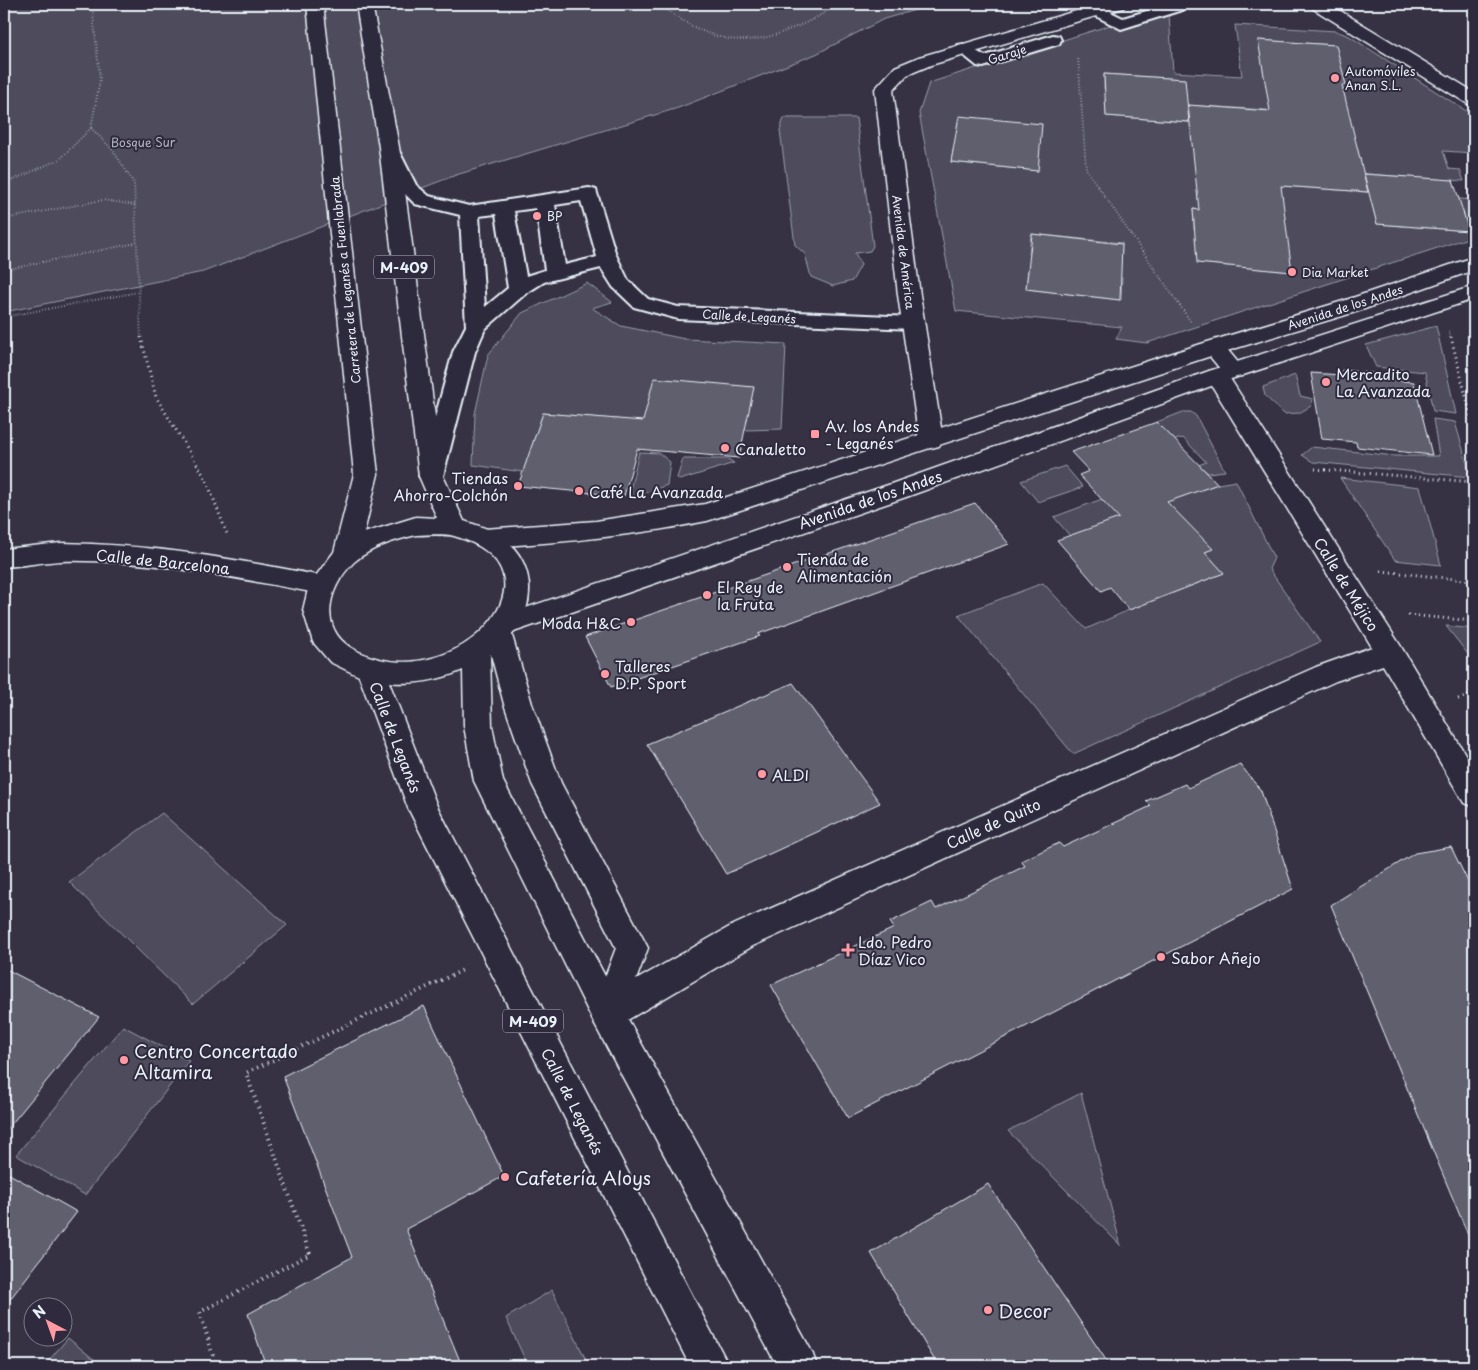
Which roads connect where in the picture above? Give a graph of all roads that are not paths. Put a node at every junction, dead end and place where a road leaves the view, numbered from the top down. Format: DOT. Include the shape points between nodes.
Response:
graph roads {
  1 [pos="313,4"];
  2 [pos="364,4"];
  3 [pos="1117,4"];
  4 [pos="1318,4"];
  5 [pos="1176,7"];
  6 [pos="1096,10"];
  7 [pos="1053,40"];
  8 [pos="964,49"];
  9 [pos="1474,100"];
  10 [pos="389,148"];
  11 [pos="545,200"];
  12 [pos="504,207"];
  13 [pos="469,212"];
  14 [pos="608,260"];
  15 [pos="1474,263"];
  16 [pos="556,274"];
  17 [pos="518,290"];
  18 [pos="1474,292"];
  19 [pos="913,323"];
  20 [pos="476,326"];
  21 [pos="1212,349"];
  22 [pos="1226,374"];
  23 [pos="931,440"];
  24 [pos="431,476"];
  25 [pos="454,528"];
  26 [pos="484,538"];
  27 [pos="346,555"];
  28 [pos="4,558"];
  29 [pos="322,584"];
  30 [pos="502,629"];
  31 [pos="476,652"];
  32 [pos="1390,652"];
  33 [pos="370,669"];
  34 [pos="1474,794"];
  35 [pos="606,1014"];
  36 [pos="710,1366"];
  37 [pos="798,1366"];
  1 -- 27 [label="main road, Carretera de Leganés a Fuenlabrada" via="366,474"];
  2 -- 10 [label="main road, M-409"];
  3 -- 6 [label="main road"];
  4 -- 9 [label="main road"];
  5 -- 6 [label="lane" via="1121,24"];
  6 -- 8 [label="main road"];
  7 -- 8 [label="lane, Garaje" via="983,62"];
  8 -- 19 [label="main road, Avenida de América" via="901,71 884,89"];
  10 -- 13 [label="lane" via="408,188 422,200"];
  10 -- 24 [label="main road, M-409"];
  11 -- 12 [label="lane"];
  11 -- 14 [label="lane, Calle de Leganés" via="590,194"];
  11 -- 16 [label="lane"];
  12 -- 13 [label="lane"];
  12 -- 17 [label="lane"];
  13 -- 20 [label="lane"];
  14 -- 16 [label="lane"];
  14 -- 19 [label="lane, Calle de Leganés" via="621,287 641,304 678,313"];
  15 -- 21 [label="main road, Avenida de los Andes"];
  16 -- 17 [label="lane" via="537,278"];
  17 -- 20 [label="lane"];
  18 -- 22 [label="main road, Avenida de los Andes"];
  19 -- 23 [label="main road, Avenida de América"];
  20 -- 24 [label="lane" via="464,352"];
  21 -- 22 [label="main road"];
  21 -- 23 [label="main road, Avenida de los Andes"];
  22 -- 30 [label="main road, Avenida de los Andes"];
  22 -- 32 [label="main road, Calle de Méjico" via="1273,465"];
  23 -- 26 [label="main road, Avenida de los Andes" via="707,512 657,524 568,534"];
  24 -- 25 [label="main road, M-409"];
  25 -- 26 [label="main road"];
  25 -- 27 [label="main road" via="416,526 378,536"];
  26 -- 30 [label="main road" via="505,554 516,576 516,600"];
  27 -- 29 [label="main road"];
  28 -- 29 [label="main road, Calle de Barcelona" via="59,552 122,554 241,569"];
  29 -- 33 [label="main road" via="316,610 322,635 340,655"];
  30 -- 31 [label="main road"];
  30 -- 35 [label="main road" via="518,704 547,784 632,948"];
  31 -- 33 [label="main road" via="446,666 420,671"];
  31 -- 35 [label="main road" via="478,726 489,781"];
  32 -- 34 [label="main road, Calle de Méjico"];
  32 -- 35 [label="main road, Calle de Quito" via="1326,674 742,936"];
  33 -- 36 [label="main road, Calle de Leganés / M-409" via="423,808"];
  35 -- 37 [label="main road"];
}
